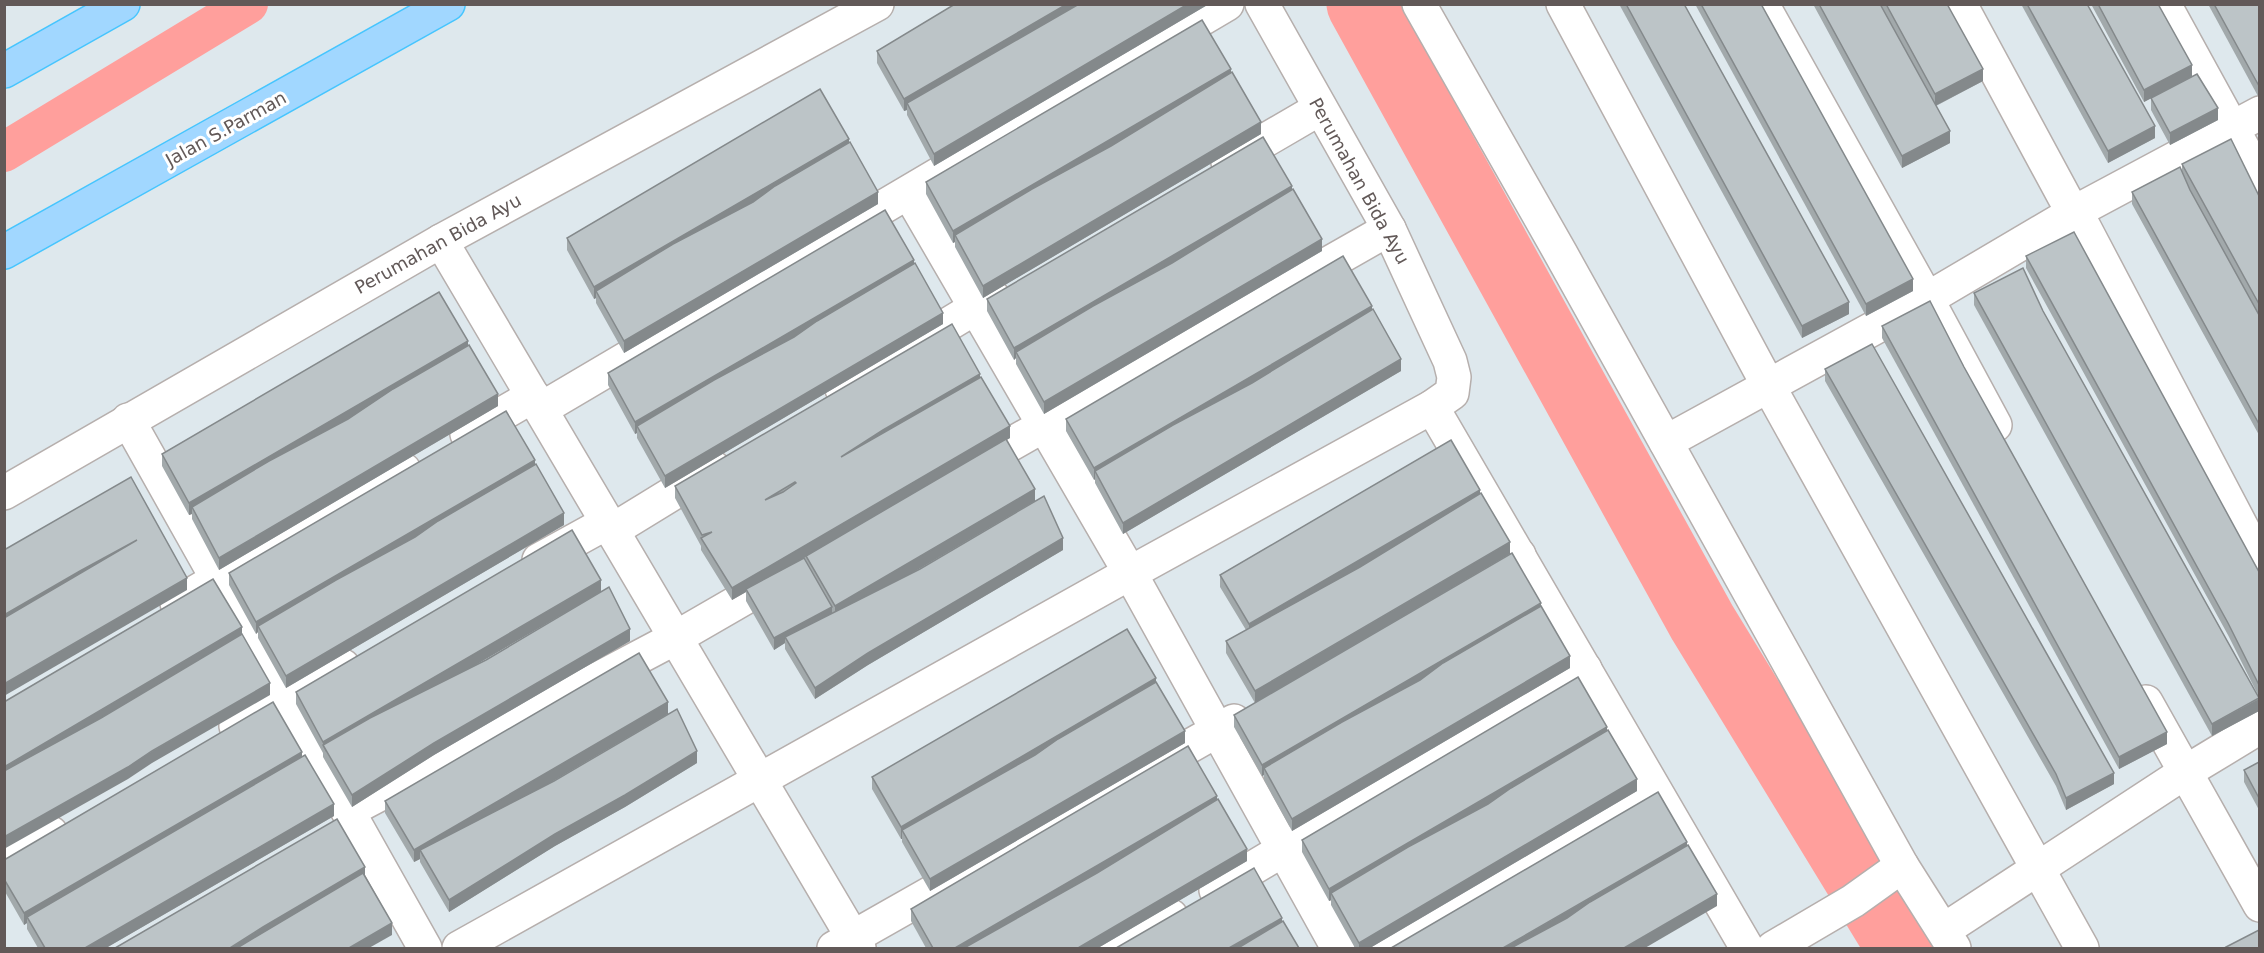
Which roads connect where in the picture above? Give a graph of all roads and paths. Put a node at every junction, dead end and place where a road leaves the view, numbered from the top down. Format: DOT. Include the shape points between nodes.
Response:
graph roads {
  1 [pos="123,4"];
  2 [pos="448,4"];
  3 [pos="877,4"];
  4 [pos="1227,4"];
  5 [pos="1262,4"];
  6 [pos="1419,4"];
  7 [pos="1563,4"];
  8 [pos="1762,4"];
  9 [pos="1960,4"];
  10 [pos="2164,4"];
  11 [pos="4,71"];
  12 [pos="1319,109"];
  13 [pos="2246,121"];
  14 [pos="1198,179"];
  15 [pos="2259,179"];
  16 [pos="909,193"];
  17 [pos="2073,213"];
  18 [pos="1389,229"];
  19 [pos="441,241"];
  20 [pos="4,252"];
  21 [pos="1016,284"];
  22 [pos="1927,299"];
  23 [pos="975,307"];
  24 [pos="1768,385"];
  25 [pos="537,402"];
  26 [pos="814,406"];
  27 [pos="1432,407"];
  28 [pos="128,420"];
  29 [pos="1044,425"];
  30 [pos="1666,442"];
  31 [pos="2007,446"];
  32 [pos="744,450"];
  33 [pos="942,484"];
  34 [pos="4,493"];
  35 [pos="611,526"];
  36 [pos="1519,555"];
  37 [pos="809,561"];
  38 [pos="2259,562"];
  39 [pos="514,573"];
  40 [pos="1130,573"];
  41 [pos="217,579"];
  42 [pos="1448,596"];
  43 [pos="146,620"];
  44 [pos="677,637"];
  45 [pos="368,653"];
  46 [pos="1585,669"];
  47 [pos="2133,678"];
  48 [pos="284,698"];
  49 [pos="1257,707"];
  50 [pos="2259,728"];
  51 [pos="1217,731"];
  52 [pos="212,740"];
  53 [pos="2184,772"];
  54 [pos="760,779"];
  55 [pos="1658,794"];
  56 [pos="349,814"];
  57 [pos="77,818"];
  58 [pos="320,834"];
  59 [pos="1283,851"];
  60 [pos="4,860"];
  61 [pos="2036,869"];
  62 [pos="1877,883"];
  63 [pos="2259,905"];
  64 [pos="1949,939"];
  65 [pos="849,945"];
  66 [pos="1783,946"];
  67 [pos="425,948"];
  68 [pos="459,948"];
  69 [pos="1116,948"];
  70 [pos="1338,948"];
  71 [pos="1378,948"];
  72 [pos="1747,948"];
  73 [pos="2082,948"];
  1 -- 11 [label="main road"];
  2 -- 20 [label="main road, Jalan S.Parman"];
  3 -- 19 [label="street, Perumahan Bida Ayu"];
  4 -- 16 [label="street"];
  5 -- 12 [label="street, Perumahan Bida Ayu"];
  6 -- 30 [label="street"];
  7 -- 24 [label="street"];
  8 -- 22 [label="street"];
  9 -- 17 [label="street"];
  10 -- 13 [label="street"];
  12 -- 14 [label="street"];
  12 -- 18 [label="street, Perumahan Bida Ayu"];
  13 -- 15 [label="street"];
  13 -- 17 [label="street"];
  16 -- 23 [label="street"];
  16 -- 25 [label="street"];
  17 -- 22 [label="street"];
  17 -- 38 [label="street" via="2090,238"];
  18 -- 27 [label="street, Perumahan Bida Ayu" via="1454,376 1452,393"];
  18 -- 29 [label="street"];
  19 -- 25 [label="street"];
  19 -- 28 [label="street, Perumahan Bida Ayu"];
  21 -- 23 [label="street"];
  22 -- 24 [label="street"];
  22 -- 31 [label="street"];
  23 -- 26 [label="street"];
  23 -- 29 [label="street"];
  24 -- 30 [label="street"];
  24 -- 61 [label="street"];
  25 -- 35 [label="street"];
  25 -- 41 [label="street" via="436,452"];
  27 -- 36 [label="street"];
  27 -- 40 [label="street"];
  28 -- 34 [label="street, Perumahan Bida Ayu"];
  28 -- 41 [label="street"];
  29 -- 33 [label="street"];
  29 -- 40 [label="street"];
  30 -- 62 [label="street"];
  32 -- 35 [label="street"];
  35 -- 39 [label="street"];
  35 -- 44 [label="street"];
  36 -- 42 [label="street"];
  36 -- 46 [label="street"];
  37 -- 44 [label="street"];
  40 -- 51 [label="street"];
  40 -- 54 [label="street"];
  41 -- 43 [label="street"];
  41 -- 48 [label="street"];
  44 -- 54 [label="street"];
  44 -- 56 [label="street"];
  45 -- 48 [label="street"];
  46 -- 55 [label="street"];
  46 -- 59 [label="street"];
  47 -- 53 [label="street"];
  48 -- 52 [label="street"];
  48 -- 56 [label="street"];
  49 -- 51 [label="street"];
  50 -- 53 [label="street"];
  51 -- 59 [label="street"];
  51 -- 65 [label="street"];
  53 -- 61 [label="street"];
  53 -- 63 [label="street"];
  54 -- 65 [label="street"];
  54 -- 68 [label="street"];
  55 -- 71 [label="street"];
  55 -- 72 [label="street"];
  56 -- 58 [label="street"];
  56 -- 67 [label="street"];
  57 -- 60 [label="street"];
  59 -- 69 [label="street"];
  59 -- 70 [label="street"];
  61 -- 64 [label="street"];
  61 -- 73 [label="street"];
  62 -- 64 [label="street"];
  62 -- 66 [label="street"];
}
